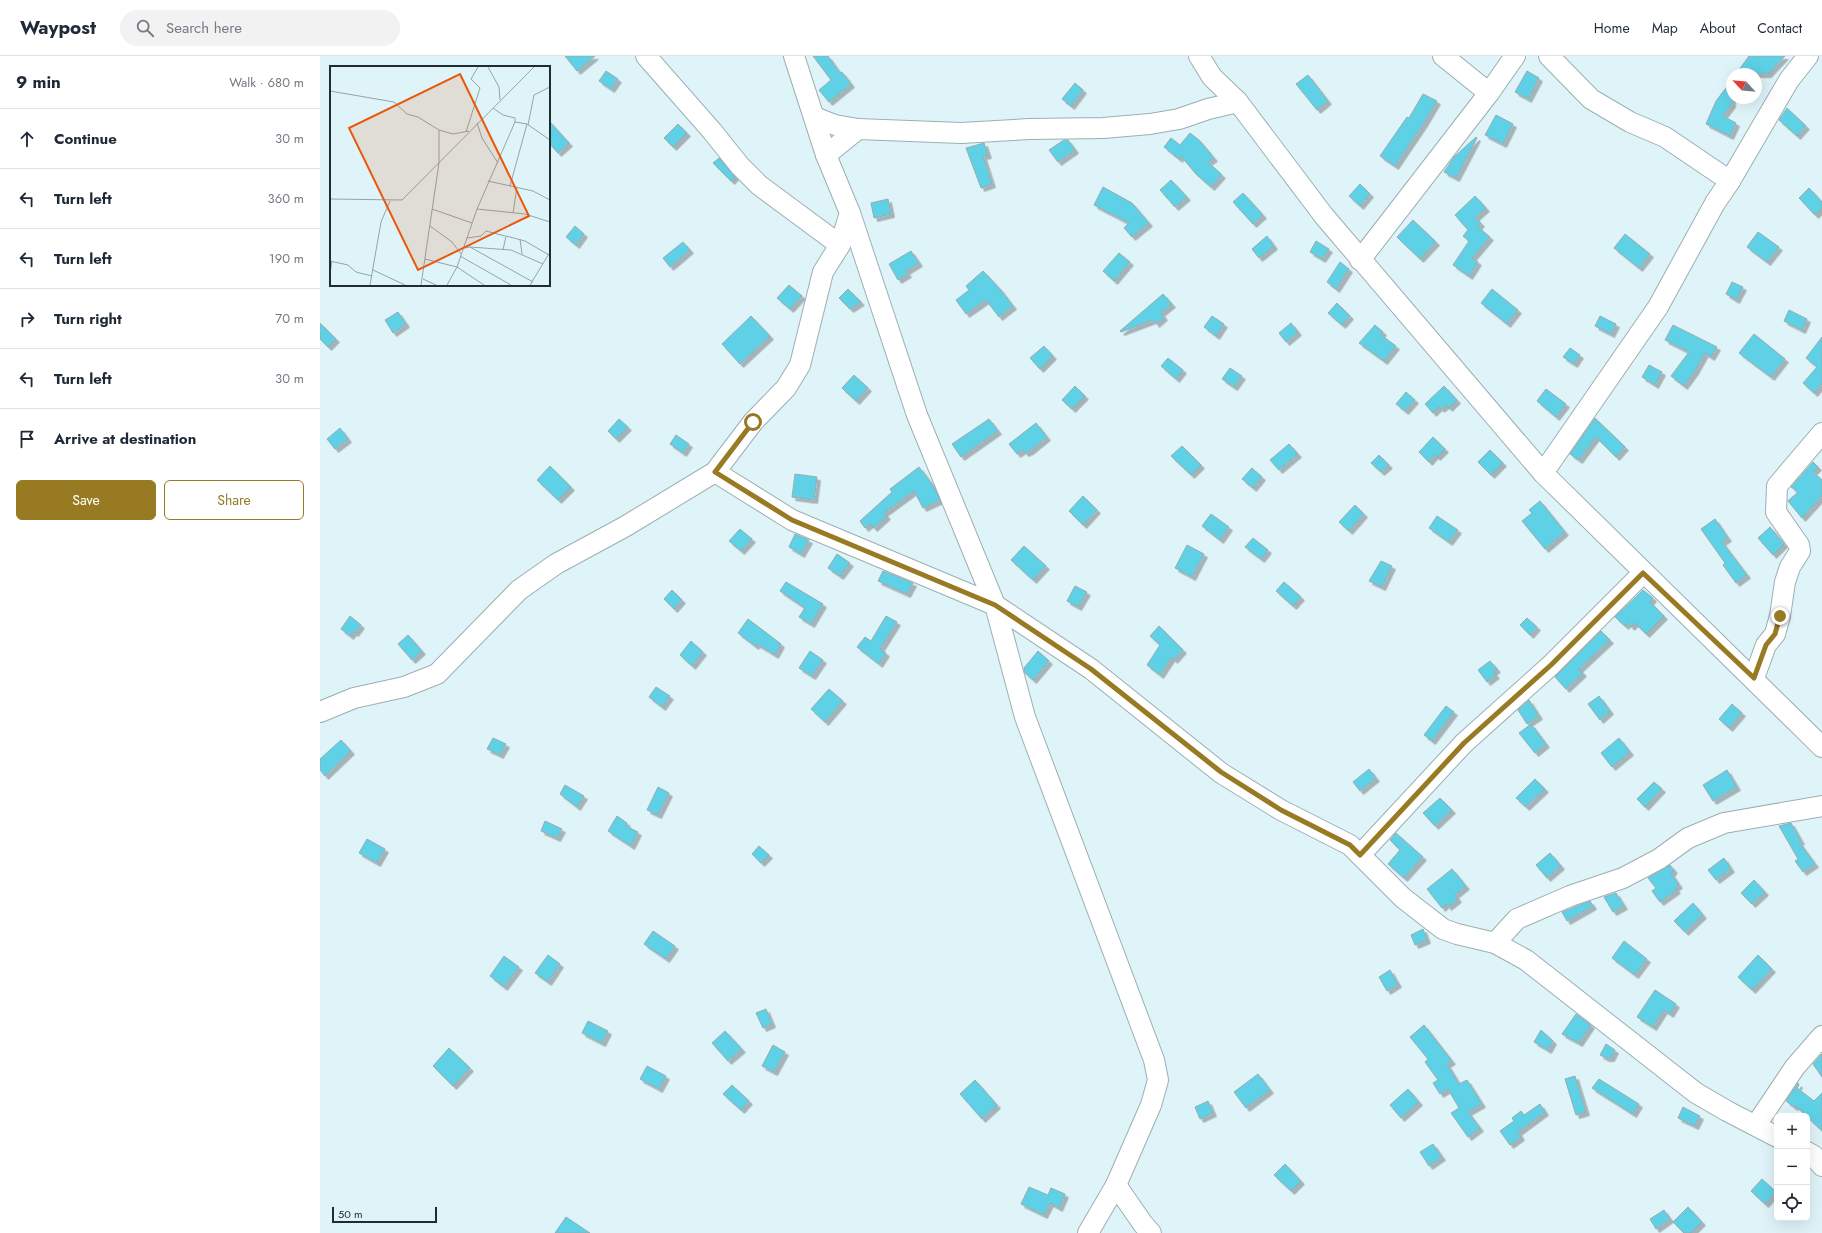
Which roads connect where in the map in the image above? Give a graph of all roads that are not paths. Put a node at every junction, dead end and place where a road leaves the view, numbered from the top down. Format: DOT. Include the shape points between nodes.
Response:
graph roads {
  1 [pos="646,56"];
  2 [pos="794,56"];
  3 [pos="1199,56"];
  4 [pos="1443,56"];
  5 [pos="1515,56"];
  6 [pos="1549,56"];
  7 [pos="1808,56"];
  8 [pos="1489,93"];
  9 [pos="1238,102"];
  10 [pos="814,117"];
  11 [pos="858,129"];
  12 [pos="826,155"];
  13 [pos="1730,181"];
  14 [pos="850,213"];
  15 [pos="840,245"];
  16 [pos="1360,260"];
  17 [pos="1822,433"];
  18 [pos="715,472"];
  19 [pos="1543,473"];
  20 [pos="1643,573"];
  21 [pos="995,605"];
  22 [pos="1754,678"];
  23 [pos="320,712"];
  24 [pos="1822,746"];
  25 [pos="1822,806"];
  26 [pos="1360,855"];
  27 [pos="1495,943"];
  28 [pos="1822,1036"];
  29 [pos="1756,1125"];
  30 [pos="1774,1135"];
  31 [pos="1810,1154"];
  32 [pos="1822,1166"];
  33 [pos="1116,1185"];
  34 [pos="1088,1233"];
  35 [pos="1151,1233"];
  1 -- 15 [label="street" via="759,185"];
  2 -- 10 [label="street"];
  3 -- 9 [label="street" via="1212,78"];
  4 -- 8 [label="street"];
  5 -- 8 [label="street"];
  6 -- 13 [label="street" via="1592,99 1630,122 1665,137"];
  7 -- 13 [label="street" via="1789,80"];
  8 -- 16 [label="street"];
  9 -- 11 [label="street" via="1179,119 1103,128 961,133"];
  9 -- 16 [label="street"];
  10 -- 11 [label="street" via="835,125"];
  10 -- 12 [label="street"];
  11 -- 12 [label="street"];
  12 -- 14 [label="street"];
  13 -- 19 [label="street" via="1715,203 1658,307"];
  14 -- 15 [label="street"];
  14 -- 21 [label="street" via="917,415"];
  15 -- 18 [label="street" via="822,272 800,365 786,388 753,422"];
  16 -- 19 [label="street"];
  17 -- 22 [label="street" via="1777,486 1776,512 1799,545 1800,551 1790,567 1785,582 1775,634 1766,645"];
  18 -- 21 [label="street" via="792,520"];
  18 -- 23 [label="street" via="626,526 556,564 519,590 437,674 404,687 354,698"];
  19 -- 20 [label="street"];
  20 -- 22 [label="street"];
  20 -- 26 [label="street" via="1551,665 1464,743"];
  21 -- 26 [label="street" via="1091,669 1221,772 1281,810 1350,845"];
  21 -- 33 [label="street" via="1025,717 1154,1060 1158,1080 1151,1105"];
  22 -- 24 [label="street"];
  25 -- 27 [label="street" via="1724,823 1688,838 1659,859 1623,878 1570,896 1517,919"];
  26 -- 27 [label="street" via="1403,898 1443,928"];
  27 -- 29 [label="street" via="1526,960 1696,1093"];
  28 -- 29 [label="street" via="1795,1067"];
  29 -- 30 [label="street"];
  31 -- 32 [label="street"];
  33 -- 34 [label="street"];
  33 -- 35 [label="street"];
}
